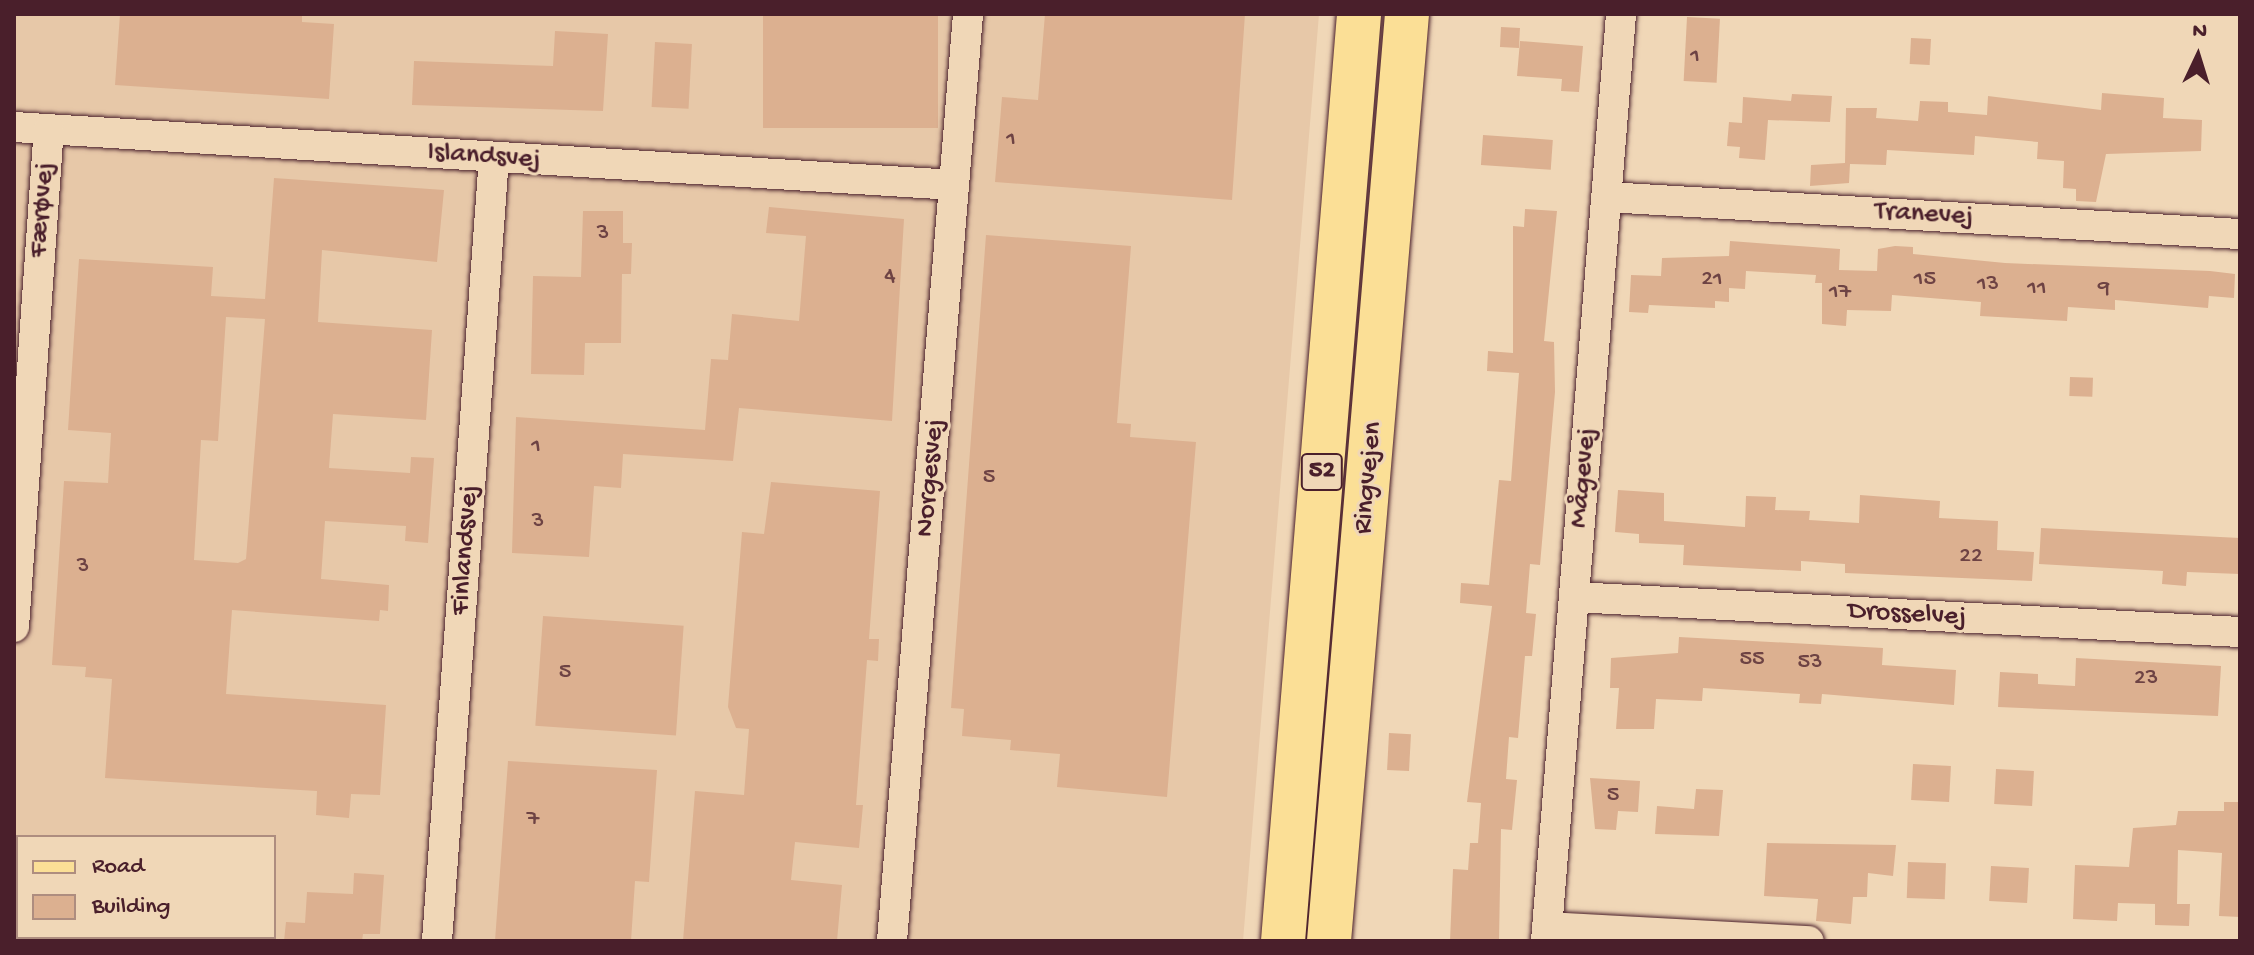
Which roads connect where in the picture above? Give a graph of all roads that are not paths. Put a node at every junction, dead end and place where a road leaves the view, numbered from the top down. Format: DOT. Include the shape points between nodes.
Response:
graph roads {
  1 [pos="968,14"];
  2 [pos="1359,14"];
  3 [pos="1407,14"];
  4 [pos="1621,14"];
  5 [pos="14,127"];
  6 [pos="49,129"];
  7 [pos="494,158"];
  8 [pos="954,185"];
  9 [pos="1607,197"];
  10 [pos="2240,234"];
  11 [pos="1574,597"];
  12 [pos="14,627"];
  13 [pos="2240,632"];
  14 [pos="1546,934"];
  15 [pos="437,941"];
  16 [pos="892,941"];
  17 [pos="1283,941"];
  18 [pos="1329,941"];
  19 [pos="1809,941"];
  1 -- 8 [label="street, Norgesvej"];
  2 -- 17 [label="main road, Ringvejen / 52"];
  3 -- 18 [label="main road, Ringvejen / 52"];
  4 -- 9 [label="street, Mågevej"];
  5 -- 6 [label="street, Islandsvej"];
  6 -- 7 [label="street, Islandsvej"];
  6 -- 12 [label="street, Færøvej"];
  7 -- 8 [label="street, Islandsvej"];
  7 -- 15 [label="street, Finlandsvej"];
  8 -- 16 [label="street, Norgesvej"];
  9 -- 10 [label="street, Tranevej"];
  9 -- 11 [label="street, Mågevej"];
  11 -- 13 [label="street, Drosselvej"];
  11 -- 14 [label="street, Mågevej"];
  14 -- 19 [label="street"];
}
